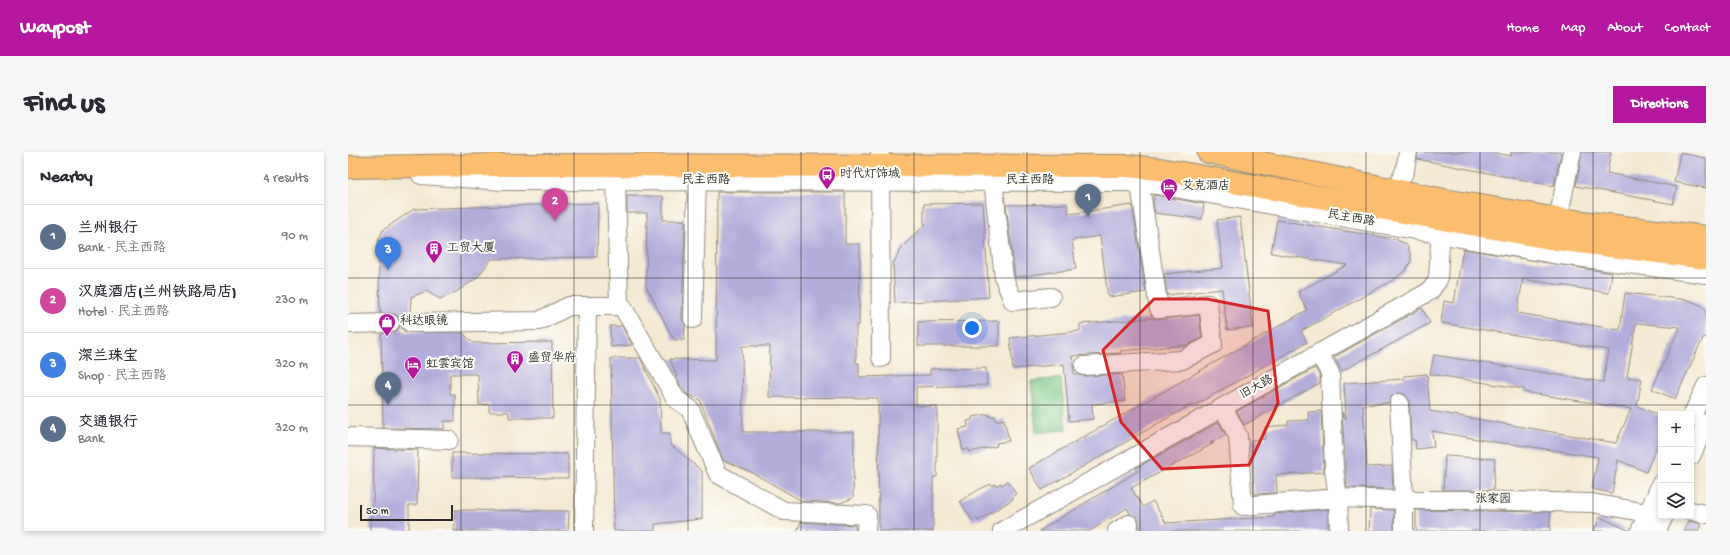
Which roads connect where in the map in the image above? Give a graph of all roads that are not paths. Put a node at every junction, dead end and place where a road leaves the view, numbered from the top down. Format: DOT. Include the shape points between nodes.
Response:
graph roads {
  1 [pos="1208,152"];
  2 [pos="1408,152"];
  3 [pos="1572,152"];
  4 [pos="880,166"];
  5 [pos="348,168"];
  6 [pos="1139,175"];
  7 [pos="616,181"];
  8 [pos="697,181"];
  9 [pos="993,181"];
  10 [pos="1396,190"];
  11 [pos="1442,218"];
  12 [pos="1558,219"];
  13 [pos="1706,237"];
  14 [pos="1706,258"];
  15 [pos="1706,274"];
  16 [pos="1051,297"];
  17 [pos="587,306"];
  18 [pos="619,306"];
  19 [pos="693,319"];
  20 [pos="390,323"];
  21 [pos="411,323"];
  22 [pos="348,324"];
  23 [pos="1319,353"];
  24 [pos="881,358"];
  25 [pos="1084,366"];
  26 [pos="1706,386"];
  27 [pos="1400,403"];
  28 [pos="1223,407"];
  29 [pos="1694,412"];
  30 [pos="1706,423"];
  31 [pos="348,437"];
  32 [pos="450,440"];
  33 [pos="1694,449"];
  34 [pos="1338,498"];
  35 [pos="1404,500"];
  36 [pos="1658,503"];
  37 [pos="1694,512"];
  38 [pos="1706,514"];
  39 [pos="1656,515"];
  40 [pos="584,531"];
  41 [pos="866,531"];
  42 [pos="1002,531"];
  43 [pos="1339,531"];
  44 [pos="1404,531"];
  45 [pos="1640,531"];
  46 [pos="1657,531"];
  1 -- 10 [label="main road, 民主西路"];
  2 -- 10 [label="street" via="1405,170"];
  3 -- 12 [label="street"];
  4 -- 5 [label="main road, 民主西路" via="503,165"];
  4 -- 6 [label="main road, 民主西路"];
  4 -- 8 [label="street, 民主西路"];
  4 -- 9 [label="street, 民主西路"];
  4 -- 24 [label="street"];
  5 -- 7 [label="street, 民主西路" via="503,181"];
  6 -- 9 [label="street, 民主西路" via="1126,182"];
  6 -- 11 [label="main road, 民主西路" via="1159,169"];
  6 -- 25 [label="street" via="1159,308 1208,304 1213,344 1182,360"];
  7 -- 8 [label="street, 民主西路"];
  7 -- 18 [label="street"];
  8 -- 19 [label="street"];
  9 -- 16 [label="street" via="1004,278 1013,301"];
  10 -- 11 [label="main road, 民主西路"];
  11 -- 12 [label="main road, 民主西路"];
  11 -- 14 [label="main road, 民主西路" via="1556,239"];
  11 -- 15 [label="street, 民主西路" via="1553,254"];
  11 -- 23 [label="street, 旧大路" via="1438,280 1430,292"];
  12 -- 13 [label="main road, 民主西路"];
  17 -- 18 [label="street"];
  17 -- 21 [label="street" via="569,306 538,321"];
  17 -- 40 [label="street"];
  18 -- 41 [label="street" via="622,306 676,399 690,409 718,474 784,511 867,515"];
  20 -- 22 [label="street"];
  23 -- 28 [label="street, 旧大路"];
  23 -- 34 [label="street" via="1330,373 1334,469"];
  26 -- 29 [label="street"];
  27 -- 35 [label="street"];
  28 -- 34 [label="street, 张家园" via="1238,436 1243,506"];
  28 -- 42 [label="street, 旧大路"];
  30 -- 33 [label="street"];
  31 -- 32 [label="street"];
  34 -- 35 [label="street, 张家园"];
  34 -- 43 [label="street"];
  35 -- 39 [label="street, 张家园" via="1592,503"];
  35 -- 44 [label="street"];
  36 -- 39 [label="street"];
  37 -- 38 [label="street"];
  39 -- 45 [label="street"];
  39 -- 46 [label="street"];
}
